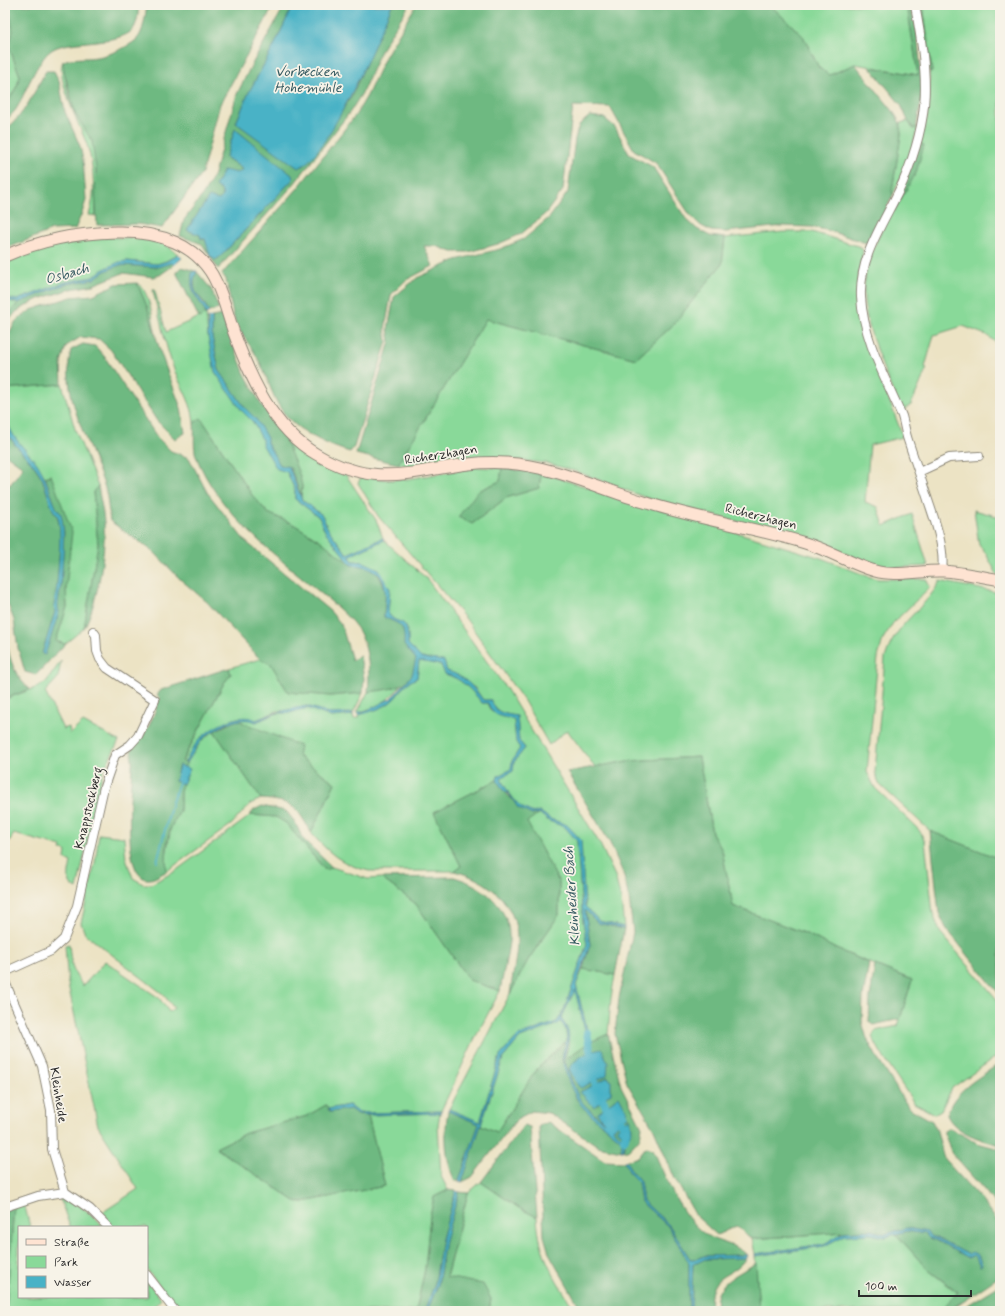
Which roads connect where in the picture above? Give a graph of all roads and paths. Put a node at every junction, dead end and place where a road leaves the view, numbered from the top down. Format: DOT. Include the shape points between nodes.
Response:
graph roads {
  1 [pos="914,5"];
  2 [pos="5,256"];
  3 [pos="979,456"];
  4 [pos="919,472"];
  5 [pos="942,570"];
  6 [pos="1000,580"];
  7 [pos="93,631"];
  8 [pos="5,972"];
  9 [pos="5,982"];
  10 [pos="64,1192"];
  11 [pos="5,1207"];
  12 [pos="107,1226"];
  13 [pos="148,1276"];
  14 [pos="175,1311"];
  1 -- 4 [label="street" via="925,72 923,122 916,149 904,178 867,254 861,281 861,297 868,335 891,397 902,417"];
  2 -- 5 [label="street, Richerzhagen" via="40,243 79,234 126,232 155,234 170,239 192,252 214,276 244,357 274,414 301,444 342,467 388,476 475,463 503,462 542,468 658,506 809,544 877,572"];
  3 -- 4 [label="street" via="949,458"];
  4 -- 5 [label="street" via="934,517 944,560"];
  5 -- 6 [label="street, Richerzhagen"];
  7 -- 8 [label="street, Knappstockberg" via="100,659 107,668 155,700 138,736 115,755 104,787 77,906 64,939 51,951"];
  9 -- 10 [label="street, Kleinheide" via="42,1066 51,1110 52,1149"];
  10 -- 11 [label="street" via="38,1196"];
  10 -- 12 [label="street" via="90,1209"];
  13 -- 14 [label="street"];
}
